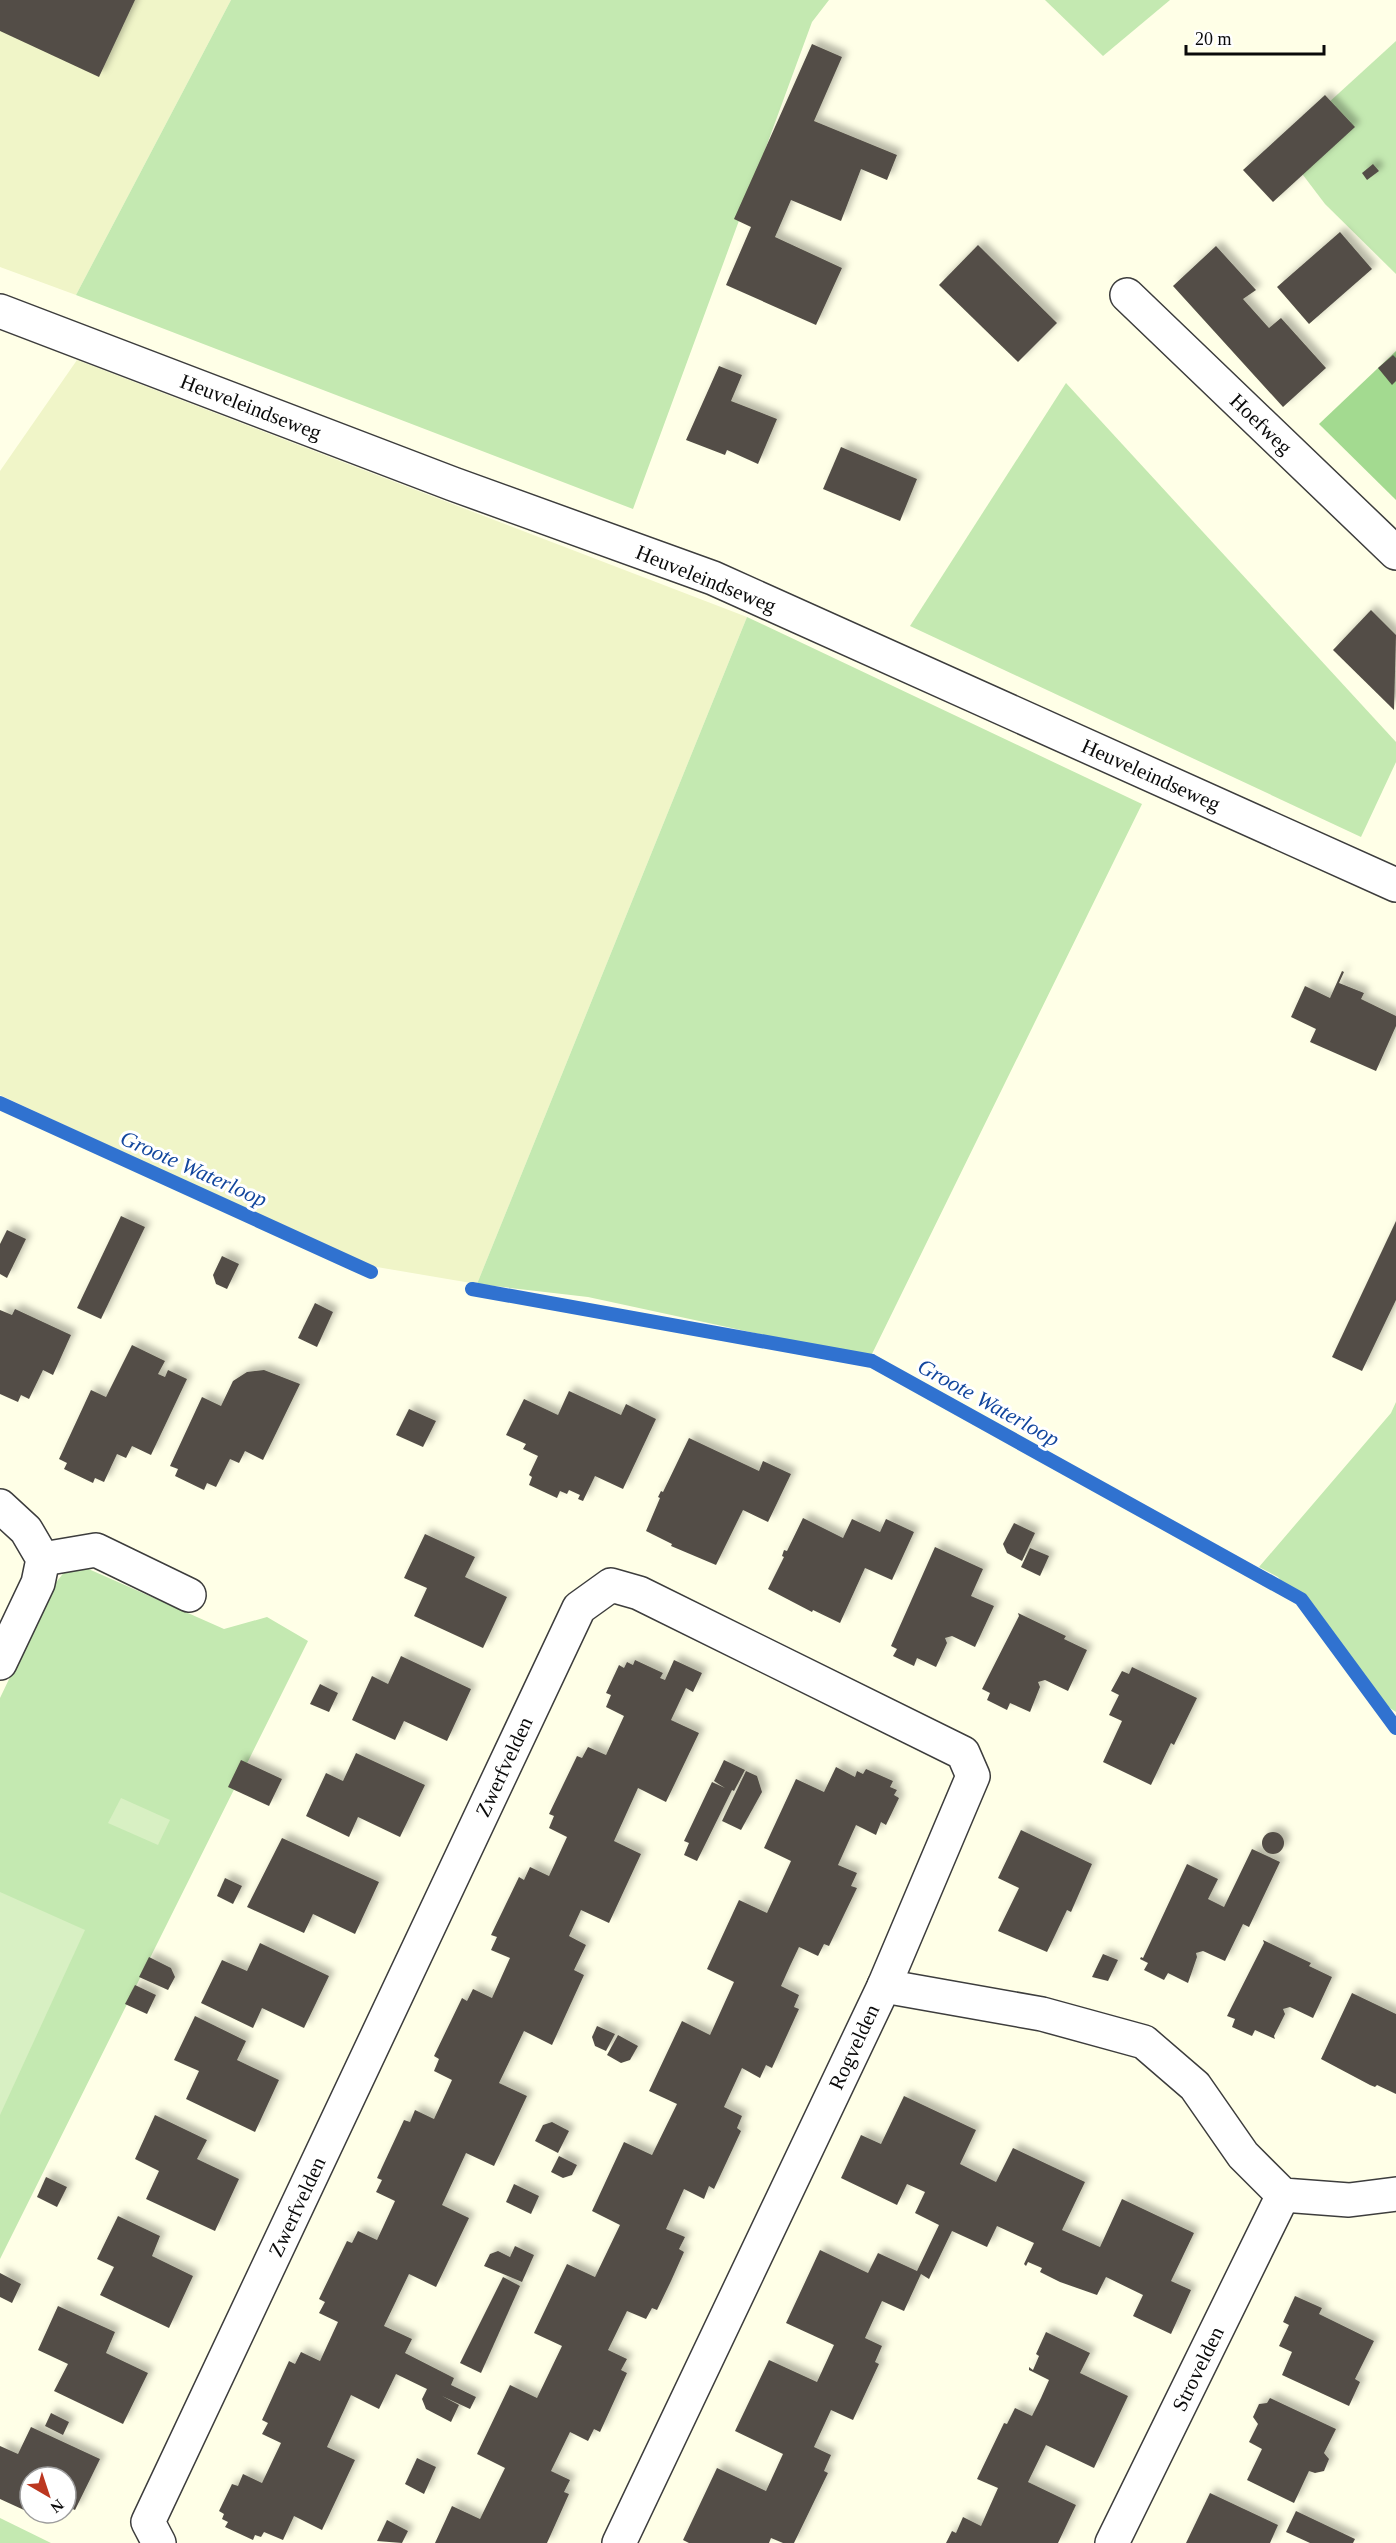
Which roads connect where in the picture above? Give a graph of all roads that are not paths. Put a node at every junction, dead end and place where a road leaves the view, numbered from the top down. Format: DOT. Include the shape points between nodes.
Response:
graph roads {
  1 [pos="1127,295"];
  2 [pos="0,311"];
  3 [pos="1396,553"];
  4 [pos="1396,885"];
  5 [pos="0,1506"];
  6 [pos="43,1559"];
  7 [pos="189,1595"];
  8 [pos="0,1663"];
  9 [pos="884,1986"];
  10 [pos="1396,2194"];
  11 [pos="1283,2195"];
  12 [pos="159,2543"];
  13 [pos="619,2543"];
  14 [pos="1112,2543"];
  1 -- 3 [label="street, Hoefweg"];
  2 -- 4 [label="street, Heuveleindseweg" via="453,484 713,578"];
  5 -- 6 [label="street" via="26,1530"];
  6 -- 7 [label="street" via="96,1550"];
  6 -- 8 [label="street" via="38,1583"];
  9 -- 11 [label="street, Rogvelden" via="1042,2014 1144,2042 1195,2086 1243,2155"];
  9 -- 12 [label="street, Zwerfvelden" via="973,1776 963,1753 639,1593 611,1585 579,1608 148,2522"];
  9 -- 13 [label="street, Rogvelden"];
  10 -- 11 [label="street" via="1349,2200"];
  11 -- 14 [label="street, Strovelden"];
}
